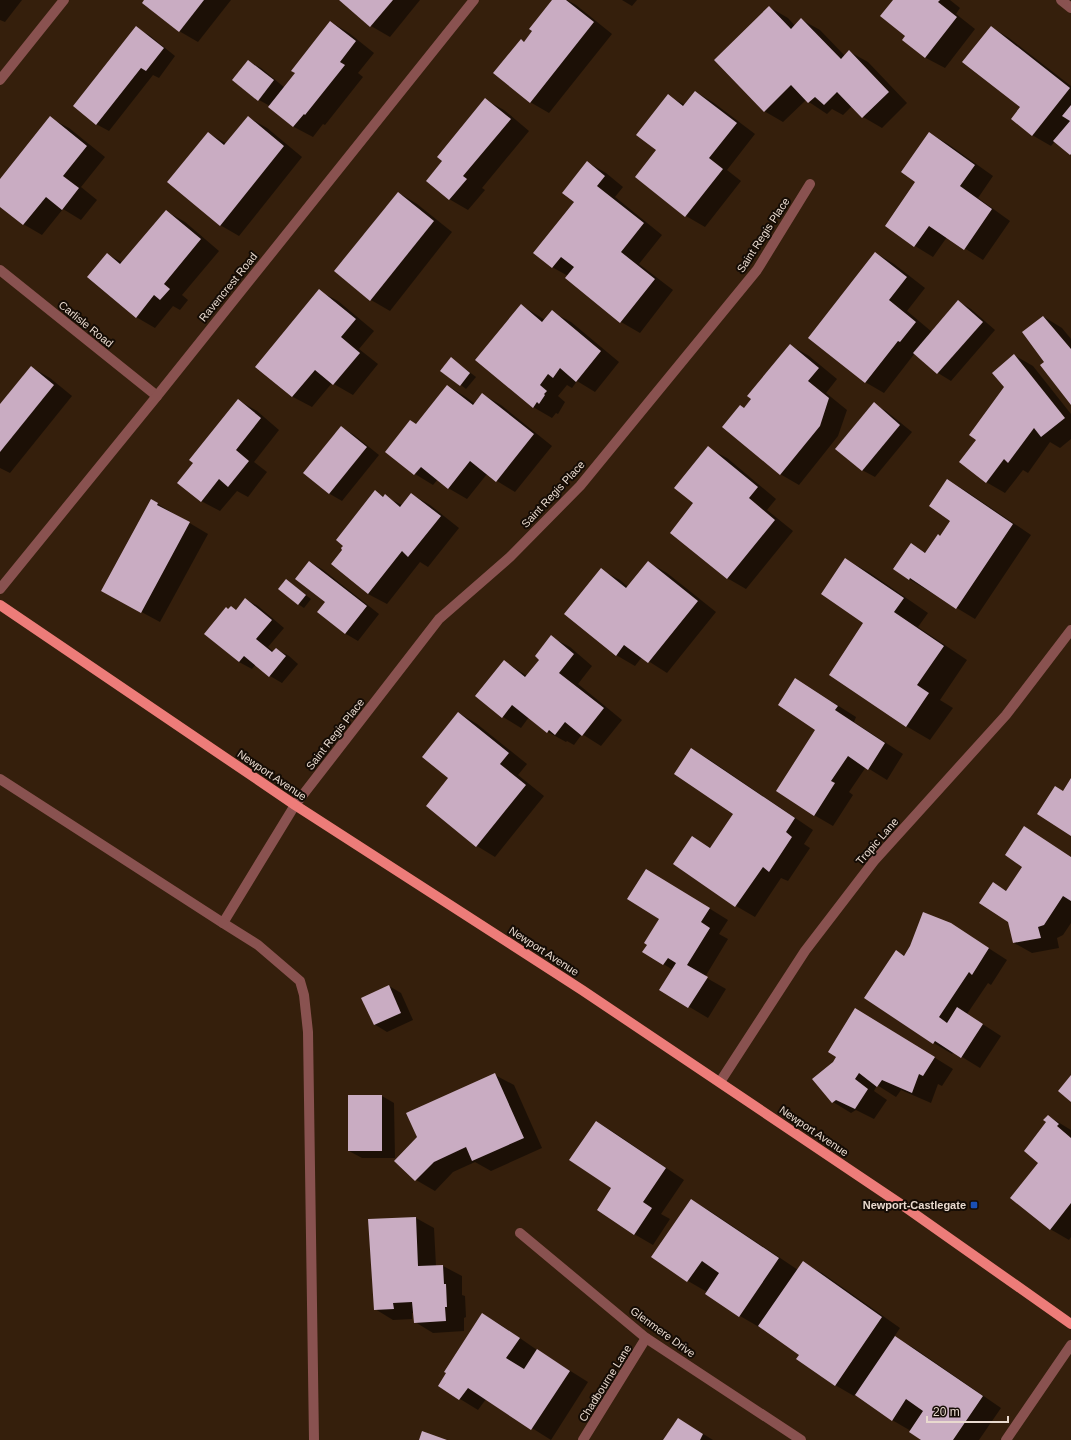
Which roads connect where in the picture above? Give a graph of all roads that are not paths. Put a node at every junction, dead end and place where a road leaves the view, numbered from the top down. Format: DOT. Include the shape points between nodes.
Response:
graph roads {
  1 [pos="64,0"];
  2 [pos="474,0"];
  3 [pos="1061,0"];
  4 [pos="1071,8"];
  5 [pos="0,80"];
  6 [pos="810,184"];
  7 [pos="0,270"];
  8 [pos="157,396"];
  9 [pos="0,589"];
  10 [pos="0,605"];
  11 [pos="1071,630"];
  12 [pos="0,779"];
  13 [pos="295,805"];
  14 [pos="223,923"];
  15 [pos="720,1082"];
  16 [pos="520,1233"];
  17 [pos="1071,1324"];
  18 [pos="646,1338"];
  19 [pos="1071,1345"];
  20 [pos="314,1440"];
  21 [pos="583,1440"];
  22 [pos="801,1440"];
  23 [pos="1006,1440"];
  1 -- 5 [label="street"];
  2 -- 8 [label="street, Ravencrest Road"];
  3 -- 4 [label="street"];
  6 -- 13 [label="street, Saint Regis Place" via="757,270 580,486 510,557 439,619"];
  7 -- 8 [label="street, Carlisle Road"];
  8 -- 9 [label="street, Ravencrest Road"];
  10 -- 13 [label="main road, Newport Avenue"];
  11 -- 15 [label="street, Tropic Lane" via="1006,715 870,867 805,951"];
  12 -- 14 [label="street"];
  13 -- 14 [label="street, Saint Regis Place"];
  13 -- 15 [label="main road, Newport Avenue"];
  14 -- 20 [label="street" via="258,945 300,981 304,995 308,1040"];
  15 -- 17 [label="main road, Newport Avenue" via="905,1207"];
  16 -- 18 [label="street, Glenmere Drive"];
  18 -- 21 [label="street, Chadbourne Lane"];
  18 -- 22 [label="street, Glenmere Drive"];
  19 -- 23 [label="street"];
}
